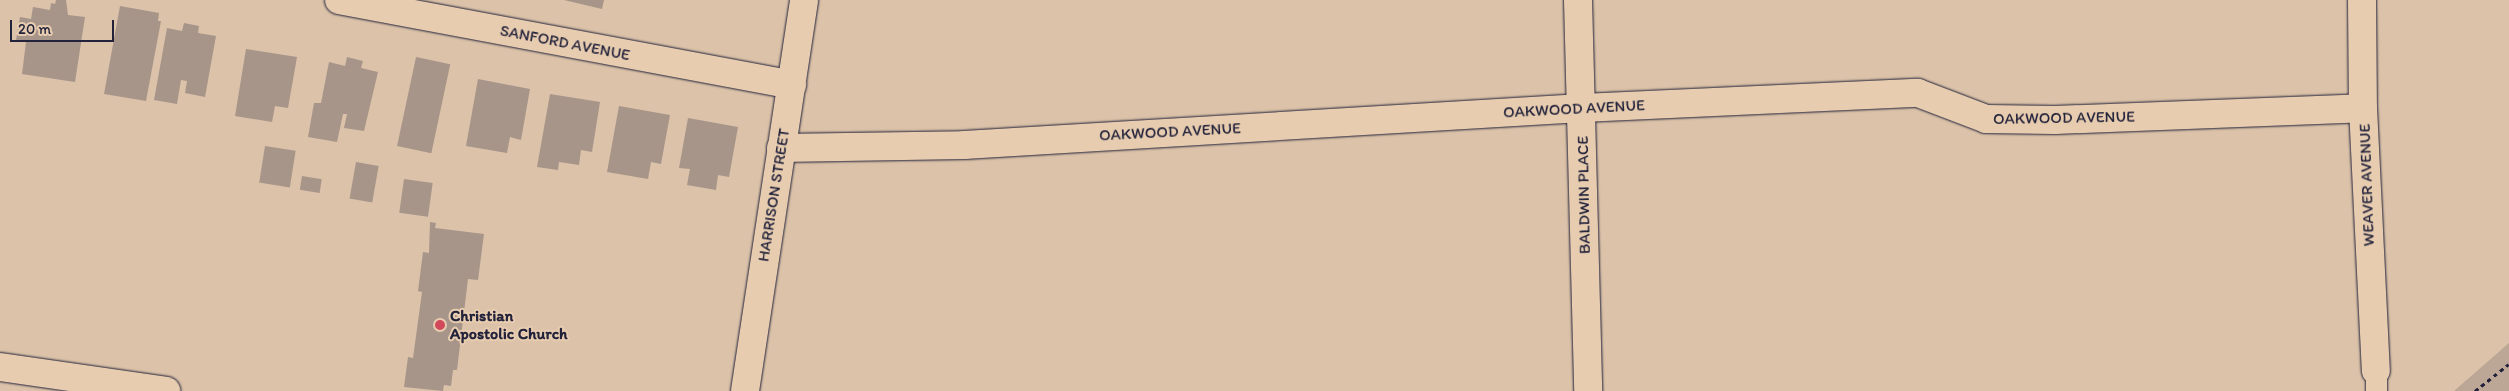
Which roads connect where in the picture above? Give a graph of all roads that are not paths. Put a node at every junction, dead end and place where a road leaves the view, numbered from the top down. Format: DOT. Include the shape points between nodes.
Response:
graph roads {
  1 [pos="339,0"];
  2 [pos="804,0"];
  3 [pos="1578,0"];
  4 [pos="2362,0"];
  5 [pos="792,85"];
  6 [pos="1582,108"];
  7 [pos="2364,108"];
  8 [pos="781,148"];
  9 [pos="0,367"];
  10 [pos="2376,381"];
  11 [pos="166,391"];
  12 [pos="745,391"];
  13 [pos="1588,391"];
  1 -- 5 [label="street, SANFORD AVENUE"];
  2 -- 5 [label="street, HARRISON STREET"];
  3 -- 6 [label="street, BALDWIN PLACE"];
  4 -- 7 [label="street, WEAVER AVENUE"];
  5 -- 8 [label="street, HARRISON STREET"];
  6 -- 7 [label="street, OAKWOOD AVENUE" via="1918,93 1986,119 2055,120"];
  6 -- 8 [label="street, OAKWOOD AVENUE" via="964,145"];
  6 -- 13 [label="street, BALDWIN PLACE"];
  7 -- 10 [label="street, WEAVER AVENUE"];
  8 -- 12 [label="street, HARRISON STREET"];
  9 -- 11 [label="street"];
}
